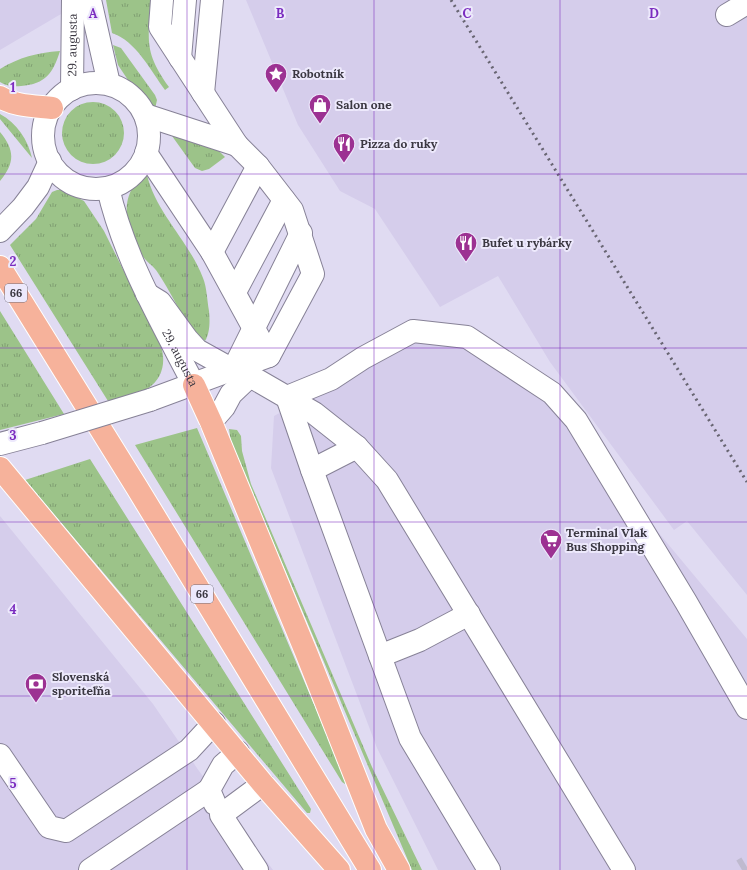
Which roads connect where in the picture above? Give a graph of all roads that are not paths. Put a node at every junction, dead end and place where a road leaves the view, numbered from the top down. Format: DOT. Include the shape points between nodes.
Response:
graph roads {
  1 [pos="73,0"];
  2 [pos="90,0"];
  3 [pos="162,0"];
  4 [pos="185,0"];
  5 [pos="212,0"];
  6 [pos="747,3"];
  7 [pos="727,15"];
  8 [pos="180,58"];
  9 [pos="109,84"];
  10 [pos="72,89"];
  11 [pos="203,93"];
  12 [pos="0,97"];
  13 [pos="52,108"];
  14 [pos="145,115"];
  15 [pos="236,145"];
  16 [pos="146,153"];
  17 [pos="50,161"];
  18 [pos="258,166"];
  19 [pos="108,188"];
  20 [pos="284,200"];
  21 [pos="0,231"];
  22 [pos="301,233"];
  23 [pos="212,252"];
  24 [pos="0,267"];
  25 [pos="234,292"];
  26 [pos="147,294"];
  27 [pos="255,329"];
  28 [pos="269,356"];
  29 [pos="242,373"];
  30 [pos="194,385"];
  31 [pos="287,397"];
  32 [pos="211,422"];
  33 [pos="0,444"];
  34 [pos="357,447"];
  35 [pos="0,468"];
  36 [pos="312,470"];
  37 [pos="469,614"];
  38 [pos="380,656"];
  39 [pos="747,708"];
  40 [pos="214,723"];
  41 [pos="238,752"];
  42 [pos="0,755"];
  43 [pos="263,784"];
  44 [pos="209,790"];
  45 [pos="221,815"];
  46 [pos="90,870"];
  47 [pos="257,870"];
  48 [pos="339,870"];
  49 [pos="370,870"];
  50 [pos="399,870"];
  51 [pos="489,870"];
  52 [pos="624,870"];
  1 -- 10 [label="street, 29. augusta"];
  2 -- 9 [label="street, 29. augusta"];
  3 -- 8 [label="street" via="160,27"];
  4 -- 8 [label="street"];
  5 -- 11 [label="street"];
  6 -- 7 [label="street"];
  8 -- 11 [label="street"];
  9 -- 10 [label="street, 29. augusta" via="96,83"];
  9 -- 14 [label="street, 29. augusta" via="134,99"];
  10 -- 13 [label="street, 29. augusta" via="57,100"];
  11 -- 15 [label="street"];
  12 -- 13 [label="main road" via="16,103"];
  13 -- 17 [label="street, 29. augusta" via="47,118 44,140"];
  14 -- 15 [label="street"];
  14 -- 16 [label="street, 29. augusta" via="149,134"];
  15 -- 18 [label="street"];
  16 -- 19 [label="street, 29. augusta" via="132,175"];
  16 -- 23 [label="street"];
  17 -- 19 [label="street, 29. augusta" via="61,175 75,184 92,189"];
  17 -- 21 [label="street" via="38,187"];
  18 -- 20 [label="street"];
  18 -- 23 [label="street"];
  19 -- 26 [label="street, 29. augusta" via="123,239"];
  20 -- 22 [label="street" via="292,210"];
  20 -- 25 [label="street"];
  22 -- 27 [label="street"];
  22 -- 28 [label="street" via="314,274"];
  23 -- 25 [label="street"];
  24 -- 49 [label="main road, 66"];
  25 -- 27 [label="street"];
  26 -- 29 [label="street" via="160,302 197,350"];
  26 -- 30 [label="street, 29. augusta"];
  27 -- 28 [label="street"];
  27 -- 29 [label="street"];
  28 -- 29 [label="street"];
  29 -- 30 [label="street"];
  29 -- 31 [label="street"];
  29 -- 32 [label="street" via="224,407"];
  30 -- 32 [label="main road"];
  30 -- 33 [label="street, 29. augusta, bridge"];
  31 -- 34 [label="street" via="314,413"];
  31 -- 36 [label="street"];
  31 -- 39 [label="street" via="332,379 363,358 413,331 467,337 552,393 576,420"];
  32 -- 50 [label="main road" via="376,829"];
  34 -- 36 [label="street"];
  34 -- 37 [label="street" via="387,480"];
  35 -- 40 [label="main road"];
  36 -- 38 [label="street"];
  37 -- 38 [label="street" via="420,640"];
  37 -- 52 [label="street"];
  38 -- 51 [label="street" via="410,738"];
  40 -- 41 [label="main road"];
  40 -- 42 [label="street" via="190,750 66,831 49,827"];
  41 -- 43 [label="main road"];
  41 -- 44 [label="street" via="223,765"];
  43 -- 45 [label="street"];
  43 -- 48 [label="main road"];
  44 -- 45 [label="street"];
  44 -- 46 [label="street"];
  45 -- 47 [label="street"];
}
